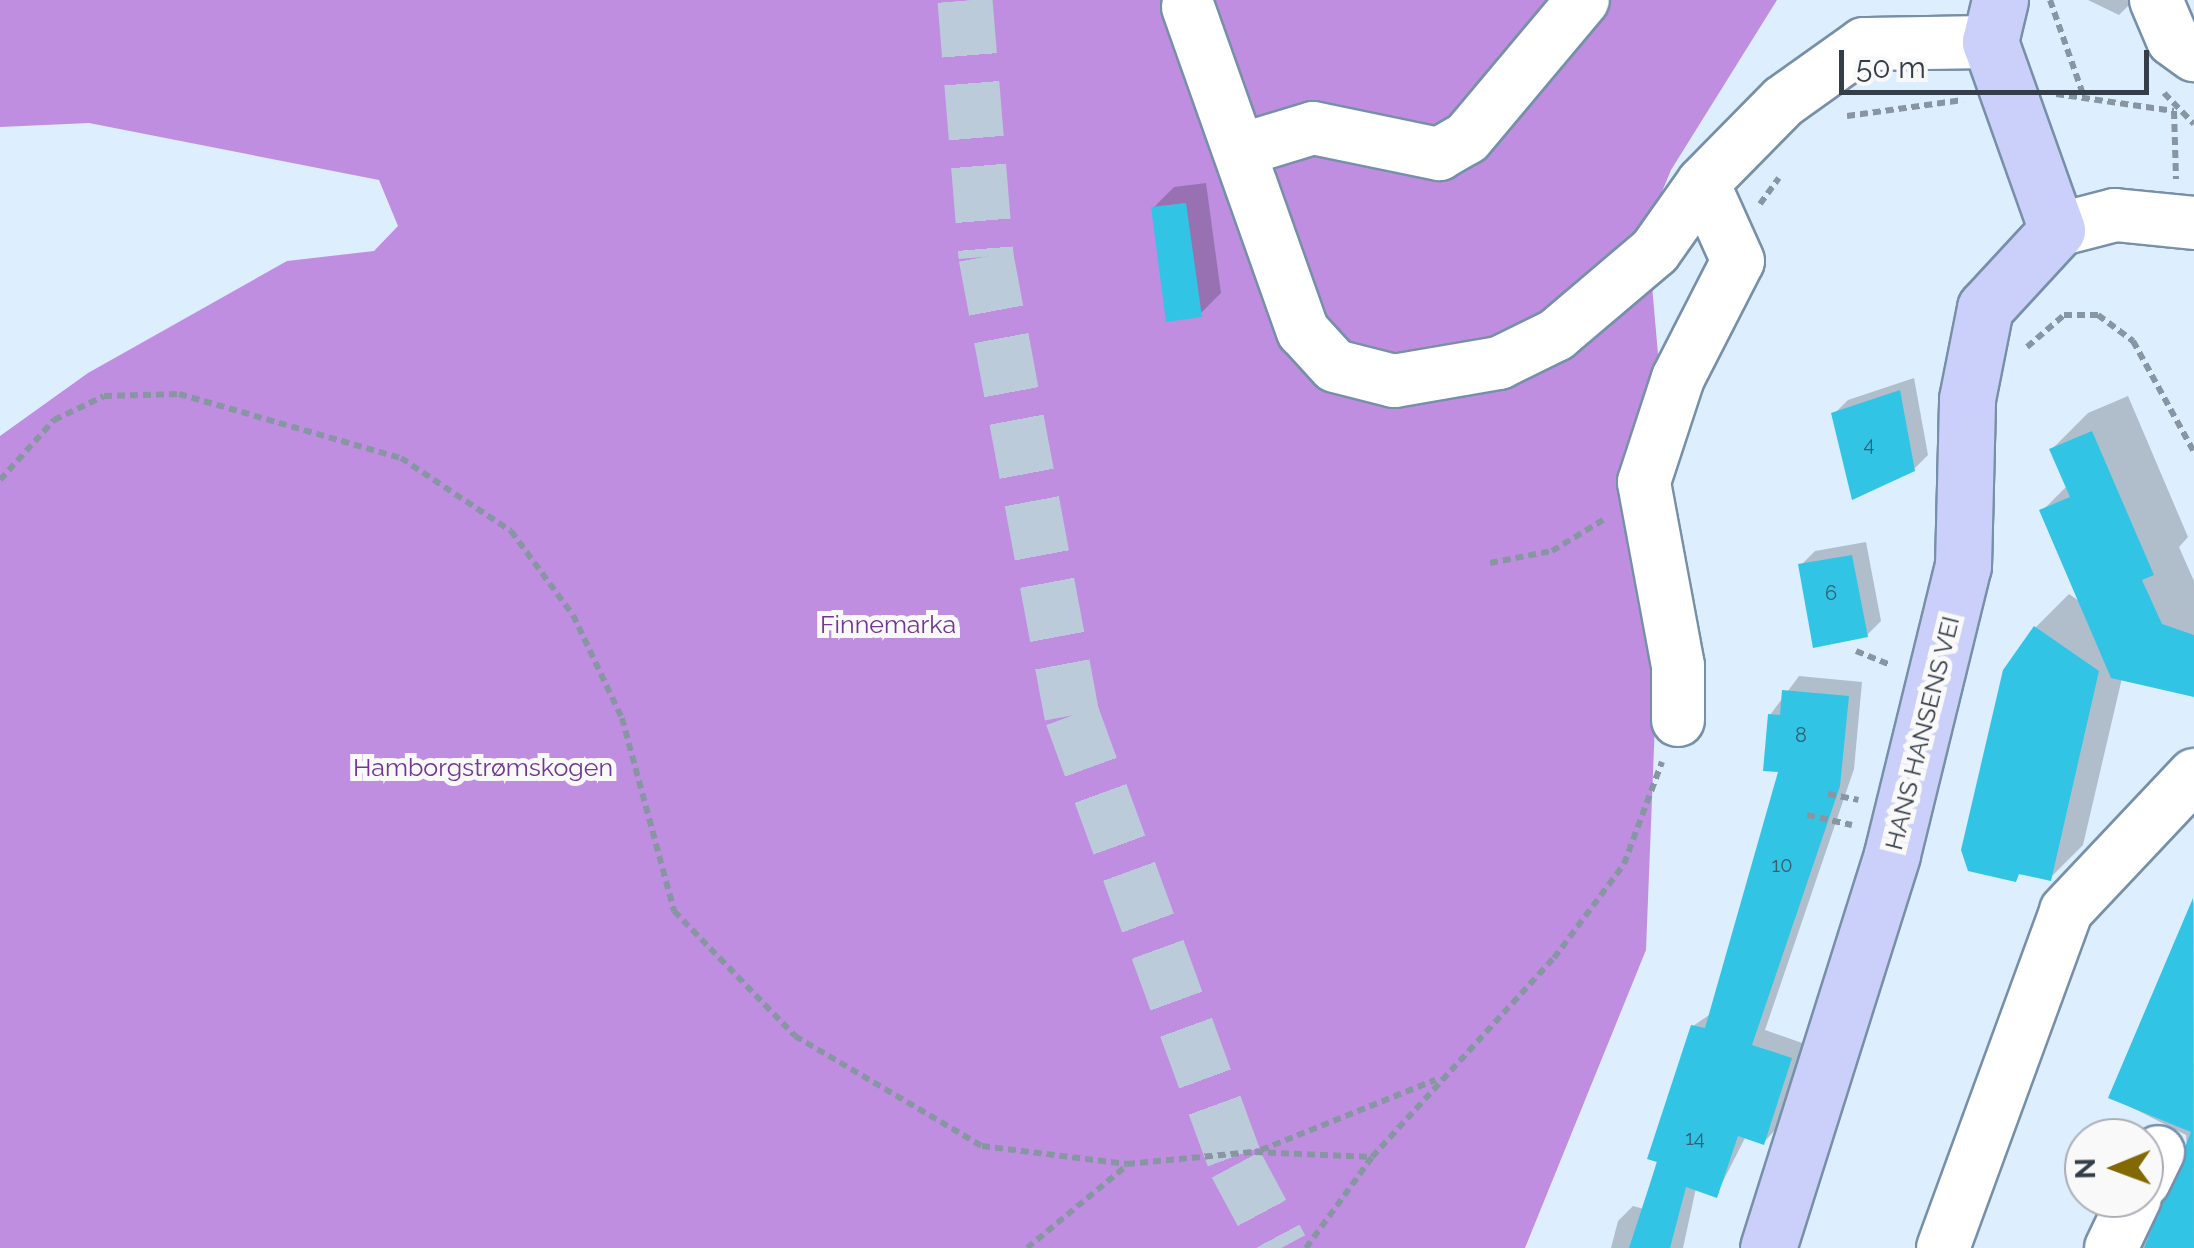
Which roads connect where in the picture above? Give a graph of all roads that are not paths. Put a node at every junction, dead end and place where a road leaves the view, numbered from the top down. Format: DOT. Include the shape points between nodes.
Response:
graph roads {
  1 [pos="1583,0"];
  2 [pos="1188,6"];
  3 [pos="2157,9"];
  4 [pos="1995,21"];
  5 [pos="2194,55"];
  6 [pos="1244,149"];
  7 [pos="1702,183"];
  8 [pos="2186,219"];
  9 [pos="2057,230"];
  10 [pos="1678,720"];
  11 [pos="2194,775"];
  12 [pos="2126,1218"];
  13 [pos="1768,1248"];
  14 [pos="1942,1248"];
  15 [pos="2111,1248"];
  1 -- 6 [label="street" via="1467,138 1439,154 1313,128"];
  2 -- 6 [label="street"];
  3 -- 5 [label="street"];
  4 -- 7 [label="street" via="1864,44 1784,100"];
  4 -- 9 [label="main road"];
  6 -- 7 [label="street" via="1303,331 1336,366 1394,381 1499,363 1556,335 1655,252"];
  7 -- 10 [label="street" via="1738,261 1678,378 1644,482 1678,666"];
  8 -- 9 [label="street" via="2115,215"];
  9 -- 13 [label="main road, HANS HANSENS VEI" via="1986,308 1967,399 1963,566 1892,854"];
  11 -- 14 [label="street" via="2066,911"];
  12 -- 15 [label="street"];
}
